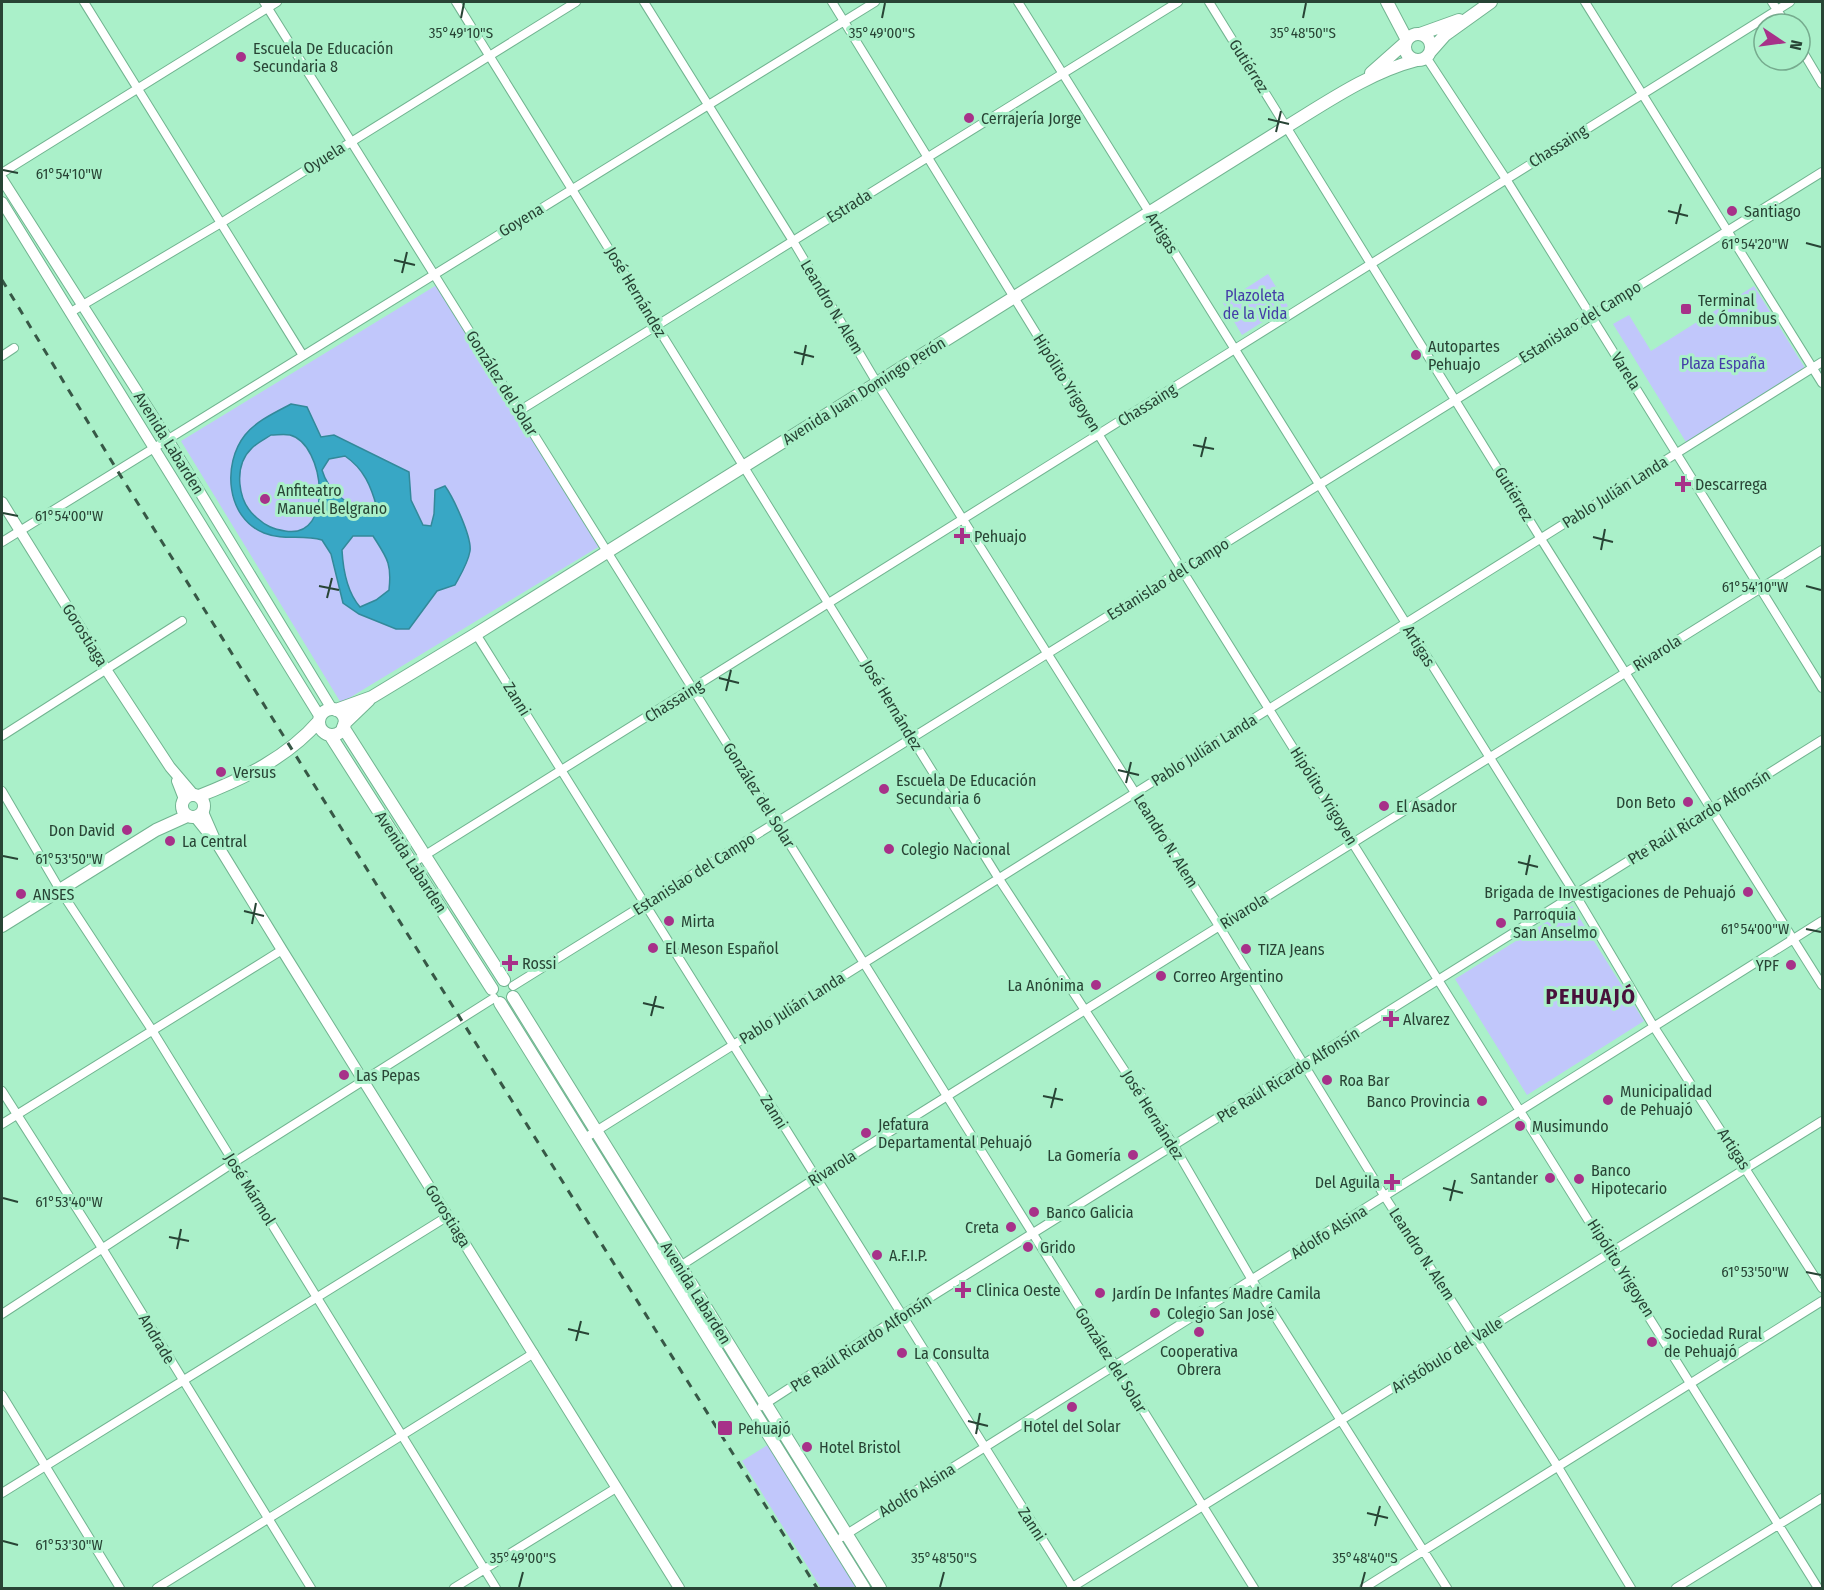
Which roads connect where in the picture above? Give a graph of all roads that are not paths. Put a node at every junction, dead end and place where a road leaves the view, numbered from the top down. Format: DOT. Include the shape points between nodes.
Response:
graph roads {
  1 [pos="84,2"];
  2 [pos="277,2"];
  3 [pos="456,2"];
  4 [pos="576,2"];
  5 [pos="644,2"];
  6 [pos="832,2"];
  7 [pos="875,2"];
  8 [pos="1018,2"];
  9 [pos="1178,2"];
  10 [pos="1209,2"];
  11 [pos="1387,2"];
  12 [pos="1392,2"];
  13 [pos="1491,2"];
  14 [pos="1585,2"];
  15 [pos="1790,2"];
  16 [pos="266,4"];
  17 [pos="1775,5"];
  18 [pos="1479,10"];
  19 [pos="844,20"];
  20 [pos="1413,38"];
  21 [pos="489,56"];
  22 [pos="1424,56"];
  23 [pos="1812,67"];
  24 [pos="1063,73"];
  25 [pos="1822,84"];
  26 [pos="1356,85"];
  27 [pos="138,88"];
  28 [pos="1642,94"];
  29 [pos="708,105"];
  30 [pos="1286,127"];
  31 [pos="351,142"];
  32 [pos="928,156"];
  33 [pos="1822,172"];
  34 [pos="2,173"];
  35 [pos="2,179"];
  36 [pos="1506,179"];
  37 [pos="573,189"];
  38 [pos="2,202"];
  39 [pos="1149,213"];
  40 [pos="221,223"];
  41 [pos="1728,230"];
  42 [pos="793,241"];
  43 [pos="1371,264"];
  44 [pos="434,273"];
  45 [pos="1014,297"];
  46 [pos="81,305"];
  47 [pos="70,312"];
  48 [pos="1591,315"];
  49 [pos="656,326"];
  50 [pos="14,348"];
  51 [pos="1234,350"];
  52 [pos="302,354"];
  53 [pos="2,356"];
  54 [pos="1822,362"];
  55 [pos="1813,368"];
  56 [pos="877,383"];
  57 [pos="1822,383"];
  58 [pos="1457,400"];
  59 [pos="519,411"];
  60 [pos="1100,434"];
  61 [pos="166,438"];
  62 [pos="153,447"];
  63 [pos="1677,453"];
  64 [pos="743,465"];
  65 [pos="1319,485"];
  66 [pos="2,502"];
  67 [pos="964,519"];
  68 [pos="20,531"];
  69 [pos="1541,539"];
  70 [pos="2,542"];
  71 [pos="1822,550"];
  72 [pos="608,552"];
  73 [pos="1182,570"];
  74 [pos="1761,589"];
  75 [pos="830,603"];
  76 [pos="182,621"];
  77 [pos="1405,624"];
  78 [pos="476,634"];
  79 [pos="1047,654"];
  80 [pos="107,671"];
  81 [pos="1627,672"];
  82 [pos="1822,688"];
  83 [pos="693,689"];
  84 [pos="372,697"];
  85 [pos="334,709"];
  86 [pos="1270,709"];
  87 [pos="319,719"];
  88 [pos="344,726"];
  89 [pos="328,734"];
  90 [pos="2,736"];
  91 [pos="911,738"];
  92 [pos="1822,740"];
  93 [pos="301,741"];
  94 [pos="1488,758"];
  95 [pos="562,771"];
  96 [pos="2,792"];
  97 [pos="1136,793"];
  98 [pos="194,806"];
  99 [pos="1713,808"];
  100 [pos="776,822"];
  101 [pos="1354,843"];
  102 [pos="424,857"];
  103 [pos="411,864"];
  104 [pos="999,879"];
  105 [pos="60,891"];
  106 [pos="1575,894"];
  107 [pos="645,904"];
  108 [pos="1822,921"];
  109 [pos="2,926"];
  110 [pos="1219,926"];
  111 [pos="1794,939"];
  112 [pos="282,950"];
  113 [pos="864,963"];
  114 [pos="1438,981"];
  115 [pos="1822,985"];
  116 [pos="510,988"];
  117 [pos="495,997"];
  118 [pos="1086,1010"];
  119 [pos="1654,1027"];
  120 [pos="152,1030"];
  121 [pos="733,1045"];
  122 [pos="1305,1064"];
  123 [pos="364,1080"];
  124 [pos="2,1091"];
  125 [pos="947,1096"];
  126 [pos="1522,1110"];
  127 [pos="16,1114"];
  128 [pos="1822,1120"];
  129 [pos="2,1124"];
  130 [pos="590,1135"];
  131 [pos="1174,1146"];
  132 [pos="233,1163"];
  133 [pos="1746,1168"];
  134 [pos="816,1178"];
  135 [pos="1384,1197"];
  136 [pos="448,1216"];
  137 [pos="1033,1235"];
  138 [pos="102,1248"];
  139 [pos="1611,1252"];
  140 [pos="678,1266"];
  141 [pos="668,1274"];
  142 [pos="1252,1280"];
  143 [pos="1822,1288"];
  144 [pos="315,1296"];
  145 [pos="1822,1301"];
  146 [pos="2,1314"];
  147 [pos="902,1315"];
  148 [pos="1476,1337"];
  149 [pos="534,1353"];
  150 [pos="1115,1366"];
  151 [pos="183,1381"];
  152 [pos="1692,1383"];
  153 [pos="2,1395"];
  154 [pos="766,1404"];
  155 [pos="754,1412"];
  156 [pos="1343,1419"];
  157 [pos="401,1436"];
  158 [pos="983,1448"];
  159 [pos="45,1466"];
  160 [pos="1558,1467"];
  161 [pos="616,1488"];
  162 [pos="2,1493"];
  163 [pos="1822,1498"];
  164 [pos="1203,1507"];
  165 [pos="269,1518"];
  166 [pos="1778,1525"];
  167 [pos="840,1538"];
  168 [pos="1424,1551"];
  169 [pos="485,1570"];
  170 [pos="120,1588"];
  171 [pos="157,1588"];
  172 [pos="311,1588"];
  173 [pos="454,1588"];
  174 [pos="496,1588"];
  175 [pos="679,1588"];
  176 [pos="864,1588"];
  177 [pos="879,1588"];
  178 [pos="1072,1588"];
  179 [pos="1254,1588"];
  180 [pos="1364,1588"];
  181 [pos="1448,1588"];
  182 [pos="1631,1588"];
  183 [pos="1677,1588"];
  184 [pos="1818,1588"];
  1 -- 27 [label="street"];
  2 -- 16 [label="street"];
  3 -- 21 [label="street, José Hernández"];
  4 -- 21 [label="street, Oyuela"];
  5 -- 29 [label="street, Leandro N. Alem"];
  6 -- 19 [label="street, Hipólito Yrigoyen"];
  7 -- 19 [label="street, Goyena"];
  8 -- 24 [label="street, Artigas"];
  9 -- 24 [label="street, Estrada"];
  10 -- 30 [label="street, Gutiérrez"];
  11 -- 20 [label="main road"];
  12 -- 20 [label="main road"];
  13 -- 18 [label="main road, Avenida Juan Domingo Perón"];
  14 -- 28 [label="street"];
  15 -- 17 [label="street, Chassaing"];
  16 -- 27 [label="street"];
  16 -- 31 [label="street, González del Solar"];
  17 -- 28 [label="street, Chassaing"];
  18 -- 20 [label="main road, Avenida Juan Domingo Perón"];
  18 -- 22 [label="main road, Avenida Juan Domingo Perón"];
  19 -- 29 [label="street, Goyena"];
  19 -- 32 [label="street, Hipólito Yrigoyen"];
  20 -- 22 [label="main road" via="1429,40"];
  20 -- 22 [label="main road" via="1406,53"];
  20 -- 26 [label="main road, Avenida Juan Domingo Perón"];
  21 -- 31 [label="street, Oyuela"];
  21 -- 37 [label="street, José Hernández"];
  22 -- 26 [label="main road, Avenida Juan Domingo Perón"];
  22 -- 36 [label="street, Varela"];
  23 -- 25 [label="street"];
  24 -- 32 [label="street, Estrada"];
  24 -- 39 [label="street, Artigas"];
  26 -- 30 [label="main road, Avenida Juan Domingo Perón"];
  27 -- 34 [label="street"];
  27 -- 40 [label="street"];
  28 -- 36 [label="street, Chassaing"];
  28 -- 41 [label="street"];
  29 -- 37 [label="street, Goyena"];
  29 -- 42 [label="street, Leandro N. Alem"];
  30 -- 39 [label="main road, Avenida Juan Domingo Perón"];
  30 -- 43 [label="street, Gutiérrez"];
  31 -- 40 [label="street, Oyuela"];
  31 -- 44 [label="street, González del Solar"];
  32 -- 42 [label="street, Estrada"];
  32 -- 45 [label="street, Hipólito Yrigoyen"];
  33 -- 41 [label="street, Estanislao del Campo"];
  35 -- 46 [label="street, Avenida Labarden"];
  36 -- 43 [label="street, Chassaing"];
  36 -- 48 [label="street, Varela"];
  37 -- 44 [label="street, Goyena"];
  37 -- 49 [label="street, José Hernández"];
  38 -- 47 [label="street, Avenida Labarden"];
  39 -- 45 [label="main road, Avenida Juan Domingo Perón"];
  39 -- 51 [label="street, Artigas"];
  40 -- 46 [label="street, Oyuela"];
  40 -- 52 [label="street"];
  41 -- 48 [label="street, Estanislao del Campo"];
  41 -- 55 [label="street"];
  42 -- 49 [label="street, Estrada"];
  42 -- 56 [label="street, Leandro N. Alem"];
  43 -- 51 [label="street, Chassaing"];
  43 -- 58 [label="street, Gutiérrez"];
  44 -- 52 [label="street, Goyena"];
  44 -- 59 [label="street, González del Solar"];
  45 -- 56 [label="main road, Avenida Juan Domingo Perón"];
  45 -- 60 [label="street, Hipólito Yrigoyen"];
  46 -- 47 [label="street, Oyuela"];
  46 -- 61 [label="street, Avenida Labarden"];
  47 -- 62 [label="street, Avenida Labarden"];
  48 -- 58 [label="street, Estanislao del Campo"];
  48 -- 63 [label="street, Varela"];
  49 -- 59 [label="street, Estrada"];
  49 -- 64 [label="street, José Hernández"];
  50 -- 53 [label="street"];
  51 -- 60 [label="street, Chassaing"];
  51 -- 65 [label="street, Artigas"];
  52 -- 61 [label="street, Goyena"];
  54 -- 55 [label="street, Pablo Julián Landa"];
  55 -- 57 [label="street"];
  55 -- 63 [label="street, Pablo Julián Landa"];
  56 -- 64 [label="main road, Avenida Juan Domingo Perón"];
  56 -- 67 [label="street, Leandro N. Alem"];
  58 -- 65 [label="street, Estanislao del Campo"];
  58 -- 69 [label="street, Gutiérrez"];
  59 -- 72 [label="street, González del Solar"];
  60 -- 67 [label="street, Chassaing"];
  60 -- 73 [label="street, Hipólito Yrigoyen"];
  61 -- 62 [label="street, Goyena"];
  61 -- 85 [label="street, Avenida Labarden"];
  62 -- 68 [label="street, Goyena"];
  62 -- 87 [label="street, Avenida Labarden"];
  63 -- 69 [label="street, Pablo Julián Landa"];
  63 -- 74 [label="street, Varela"];
  64 -- 72 [label="main road, Avenida Juan Domingo Perón"];
  64 -- 75 [label="street, José Hernández"];
  65 -- 73 [label="street, Estanislao del Campo"];
  65 -- 77 [label="street, Artigas"];
  66 -- 68 [label="street, Gorostiaga"];
  67 -- 75 [label="street, Chassaing"];
  67 -- 79 [label="street, Leandro N. Alem"];
  68 -- 70 [label="street, Goyena"];
  68 -- 80 [label="street, Gorostiaga"];
  69 -- 77 [label="street, Pablo Julián Landa"];
  69 -- 81 [label="street, Gutiérrez"];
  71 -- 74 [label="street, Rivarola"];
  72 -- 78 [label="main road, Avenida Juan Domingo Perón"];
  72 -- 83 [label="street, González del Solar"];
  73 -- 79 [label="street, Estanislao del Campo"];
  73 -- 86 [label="street, Hipólito Yrigoyen"];
  74 -- 81 [label="street, Rivarola"];
  74 -- 82 [label="street, Varela"];
  75 -- 83 [label="street, Chassaing"];
  75 -- 91 [label="street, José Hernández"];
  76 -- 80 [label="street"];
  77 -- 86 [label="street, Pablo Julián Landa"];
  77 -- 94 [label="street, Artigas"];
  78 -- 84 [label="main road, Avenida Juan Domingo Perón"];
  78 -- 95 [label="street, Zanni"];
  79 -- 91 [label="street, Estanislao del Campo"];
  79 -- 97 [label="street, Leandro N. Alem"];
  80 -- 90 [label="street"];
  80 -- 98 [label="street, Gorostiaga"];
  81 -- 94 [label="street, Rivarola"];
  81 -- 99 [label="street, Gutiérrez"];
  83 -- 95 [label="street, Chassaing"];
  83 -- 100 [label="street, González del Solar"];
  84 -- 85 [label="main road, Avenida Juan Domingo Perón"];
  84 -- 88 [label="main road, Avenida Juan Domingo Perón"];
  85 -- 87 [label="main road" via="324,711"];
  85 -- 88 [label="main road" via="343,715"];
  86 -- 97 [label="street, Pablo Julián Landa"];
  86 -- 101 [label="street, Hipólito Yrigoyen"];
  87 -- 89 [label="main road" via="321,729"];
  87 -- 93 [label="main road"];
  88 -- 89 [label="main road" via="337,734"];
  88 -- 102 [label="main road, Avenida Labarden"];
  89 -- 93 [label="main road"];
  89 -- 103 [label="main road, Avenida Labarden"];
  91 -- 100 [label="street, Estanislao del Campo"];
  91 -- 104 [label="street, José Hernández"];
  92 -- 99 [label="street, Pte Raúl Ricardo Alfonsín"];
  93 -- 98 [label="main road"];
  94 -- 101 [label="street, Rivarola"];
  94 -- 106 [label="street, Artigas"];
  95 -- 102 [label="street, Chassaing"];
  95 -- 107 [label="street, Zanni"];
  96 -- 105 [label="street, José Mármol"];
  97 -- 104 [label="street, Pablo Julián Landa"];
  97 -- 110 [label="street, Leandro N. Alem"];
  98 -- 105 [label="main road"];
  98 -- 112 [label="street, Gorostiaga"];
  99 -- 106 [label="street, Pte Raúl Ricardo Alfonsín"];
  99 -- 111 [label="street, Gutiérrez"];
  100 -- 107 [label="street, Estanislao del Campo"];
  100 -- 113 [label="street, González del Solar"];
  101 -- 110 [label="street, Rivarola"];
  101 -- 114 [label="street, Hipólito Yrigoyen"];
  102 -- 103 [label="street, Chassaing"];
  102 -- 116 [label="main road, Avenida Labarden"];
  103 -- 117 [label="main road, Avenida Labarden"];
  104 -- 113 [label="street, Pablo Julián Landa"];
  104 -- 118 [label="street, José Hernández"];
  105 -- 109 [label="main road"];
  105 -- 120 [label="street, José Mármol"];
  106 -- 114 [label="street, Pte Raúl Ricardo Alfonsín"];
  106 -- 119 [label="street, Artigas"];
  107 -- 116 [label="street, Estanislao del Campo"];
  107 -- 121 [label="street, Zanni"];
  108 -- 111 [label="street, Adolfo Alsina"];
  110 -- 118 [label="street, Rivarola"];
  110 -- 122 [label="street, Leandro N. Alem"];
  111 -- 115 [label="street, Gutiérrez"];
  111 -- 119 [label="street, Adolfo Alsina"];
  112 -- 120 [label="street"];
  112 -- 123 [label="street, Gorostiaga"];
  113 -- 121 [label="street, Pablo Julián Landa"];
  113 -- 125 [label="street, González del Solar"];
  114 -- 122 [label="street, Pte Raúl Ricardo Alfonsín"];
  114 -- 126 [label="street, Hipólito Yrigoyen"];
  116 -- 117 [label="main road" via="508,1002"];
  116 -- 117 [label="main road" via="496,983"];
  116 -- 130 [label="main road, Avenida Labarden"];
  117 -- 123 [label="street"];
  117 -- 130 [label="main road, Avenida Labarden"];
  118 -- 125 [label="street, Rivarola"];
  118 -- 131 [label="street, José Hernández"];
  119 -- 126 [label="street, Adolfo Alsina"];
  119 -- 133 [label="street, Artigas"];
  120 -- 127 [label="street"];
  120 -- 132 [label="street, José Mármol"];
  121 -- 130 [label="street, Pablo Julián Landa"];
  121 -- 134 [label="street, Zanni"];
  122 -- 131 [label="street, Pte Raúl Ricardo Alfonsín"];
  122 -- 135 [label="street, Leandro N. Alem"];
  123 -- 132 [label="street"];
  123 -- 136 [label="street, Gorostiaga"];
  124 -- 127 [label="street, Andrade"];
  125 -- 134 [label="street, Rivarola"];
  125 -- 137 [label="street, González del Solar"];
  126 -- 135 [label="street, Adolfo Alsina"];
  126 -- 139 [label="street, Hipólito Yrigoyen"];
  127 -- 129 [label="street"];
  127 -- 138 [label="street, Andrade"];
  128 -- 133 [label="street, Aristóbulo del Valle"];
  130 -- 140 [label="main road, Avenida Labarden"];
  130 -- 141 [label="main road, Avenida Labarden"];
  131 -- 137 [label="street, Pte Raúl Ricardo Alfonsín"];
  131 -- 142 [label="street, José Hernández"];
  132 -- 138 [label="street"];
  132 -- 144 [label="street, José Mármol"];
  133 -- 139 [label="street, Aristóbulo del Valle"];
  133 -- 143 [label="street, Artigas"];
  134 -- 140 [label="street, Rivarola"];
  134 -- 147 [label="street, Zanni"];
  135 -- 142 [label="street, Adolfo Alsina"];
  135 -- 148 [label="street, Leandro N. Alem"];
  136 -- 144 [label="street"];
  136 -- 149 [label="street, Gorostiaga"];
  137 -- 147 [label="street, Pte Raúl Ricardo Alfonsín"];
  137 -- 150 [label="street, González del Solar"];
  138 -- 146 [label="street"];
  138 -- 151 [label="street, Andrade"];
  139 -- 148 [label="street, Aristóbulo del Valle"];
  139 -- 152 [label="street, Hipólito Yrigoyen"];
  140 -- 141 [label="street, Rivarola"];
  140 -- 154 [label="main road, Avenida Labarden"];
  141 -- 155 [label="main road, Avenida Labarden"];
  142 -- 150 [label="street, Adolfo Alsina"];
  142 -- 156 [label="street, José Hernández"];
  144 -- 151 [label="street"];
  144 -- 157 [label="street, José Mármol"];
  145 -- 152 [label="street"];
  147 -- 154 [label="street, Pte Raúl Ricardo Alfonsín"];
  147 -- 158 [label="street, Zanni"];
  148 -- 156 [label="street, Aristóbulo del Valle"];
  148 -- 160 [label="street, Leandro N. Alem"];
  149 -- 157 [label="street"];
  149 -- 161 [label="street, Gorostiaga"];
  150 -- 158 [label="street, Adolfo Alsina"];
  150 -- 164 [label="street, González del Solar"];
  151 -- 159 [label="street"];
  151 -- 165 [label="street, Andrade"];
  152 -- 160 [label="street"];
  152 -- 166 [label="street, Hipólito Yrigoyen"];
  153 -- 159 [label="street"];
  154 -- 155 [label="street, Pte Raúl Ricardo Alfonsín"];
  154 -- 167 [label="main road, Avenida Labarden"];
  155 -- 167 [label="main road, Avenida Labarden"];
  156 -- 164 [label="street, Aristóbulo del Valle"];
  156 -- 168 [label="street, José Hernández"];
  157 -- 165 [label="street"];
  157 -- 169 [label="street, José Mármol"];
  158 -- 167 [label="street, Adolfo Alsina"];
  158 -- 178 [label="street, Zanni"];
  159 -- 162 [label="street"];
  159 -- 170 [label="street"];
  160 -- 168 [label="street"];
  160 -- 182 [label="street, Leandro N. Alem"];
  161 -- 169 [label="street"];
  161 -- 175 [label="street, Gorostiaga"];
  163 -- 166 [label="street"];
  164 -- 178 [label="street, Aristóbulo del Valle"];
  164 -- 179 [label="street, González del Solar"];
  165 -- 171 [label="street"];
  165 -- 172 [label="street, Andrade"];
  166 -- 183 [label="street"];
  166 -- 184 [label="street, Hipólito Yrigoyen"];
  167 -- 176 [label="main road, Avenida Labarden"];
  167 -- 177 [label="main road, Avenida Labarden"];
  168 -- 180 [label="street"];
  168 -- 181 [label="street, José Hernández"];
  169 -- 173 [label="street"];
  169 -- 174 [label="street, José Mármol"];
}
